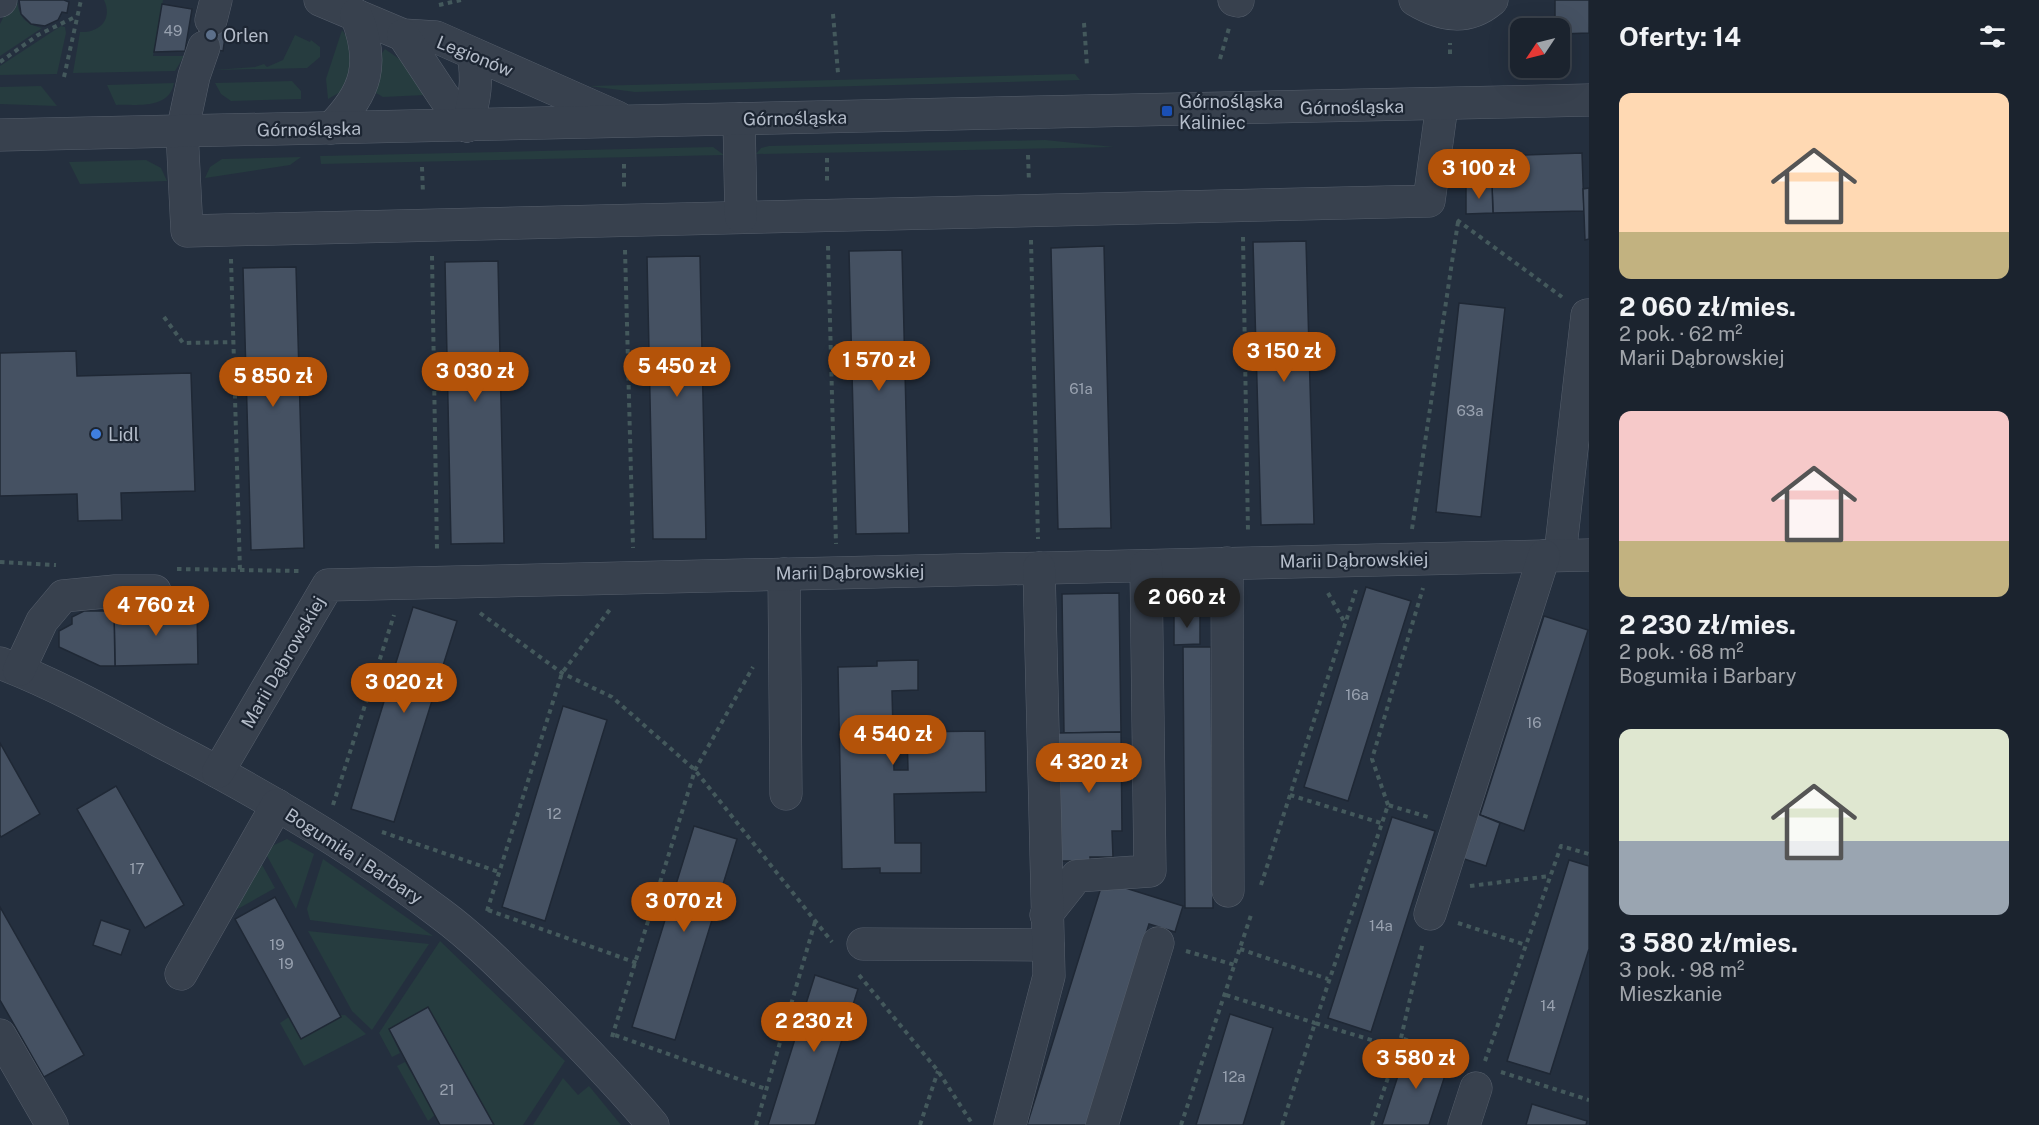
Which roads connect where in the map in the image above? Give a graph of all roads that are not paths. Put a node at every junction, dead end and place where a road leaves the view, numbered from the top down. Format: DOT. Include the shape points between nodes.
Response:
graph roads {
  1 [pos="320,0"];
  2 [pos="1415,0"];
  3 [pos="1492,0"];
  4 [pos="356,15"];
  5 [pos="211,23"];
  6 [pos="403,35"];
  7 [pos="473,54"];
  8 [pos="1589,100"];
  9 [pos="1442,105"];
  10 [pos="739,119"];
  11 [pos="626,121"];
  12 [pos="467,126"];
  13 [pos="331,128"];
  14 [pos="182,132"];
  15 [pos="0,135"];
  16 [pos="741,217"];
  17 [pos="1587,315"];
  18 [pos="1564,555"];
  19 [pos="1238,563"];
  20 [pos="1146,566"];
  21 [pos="1039,568"];
  22 [pos="784,574"];
  23 [pos="155,591"];
  24 [pos="10,667"];
  25 [pos="219,772"];
  26 [pos="786,794"];
  27 [pos="277,805"];
  28 [pos="1242,897"];
  29 [pos="1434,902"];
  30 [pos="1047,930"];
  31 [pos="1158,943"];
  32 [pos="851,953"];
  33 [pos="181,975"];
  34 [pos="0,1035"];
  35 [pos="1479,1077"];
  36 [pos="52,1125"];
  37 [pos="653,1125"];
  38 [pos="1010,1125"];
  39 [pos="1102,1125"];
  40 [pos="1464,1125"];
  1 -- 4 [label="street, Legionów"];
  2 -- 3 [label="street" via="1433,11 1451,15 1481,9"];
  4 -- 6 [label="street, Legionów"];
  4 -- 13 [label="street" via="365,38 364,79 356,99"];
  5 -- 14 [label="street"];
  6 -- 7 [label="street, Legionów" via="436,37"];
  6 -- 12 [label="street"];
  7 -- 11 [label="street, Legionów"];
  7 -- 12 [label="street" via="476,97"];
  8 -- 9 [label="street, Górnośląska"];
  9 -- 10 [label="street, Górnośląska"];
  9 -- 16 [label="street" via="1429,201"];
  10 -- 11 [label="street, Górnośląska"];
  10 -- 16 [label="street"];
  11 -- 12 [label="street, Górnośląska"];
  12 -- 13 [label="street, Górnośląska"];
  13 -- 14 [label="street, Górnośląska"];
  14 -- 15 [label="street, Górnośląska"];
  14 -- 16 [label="street" via="187,231"];
  17 -- 18 [label="street"];
  18 -- 19 [label="street, Marii Dąbrowskiej"];
  18 -- 29 [label="street" via="1458,826"];
  19 -- 20 [label="street, Marii Dąbrowskiej"];
  19 -- 28 [label="street"];
  20 -- 21 [label="street, Marii Dąbrowskiej"];
  20 -- 30 [label="street" via="1150,871 1077,876"];
  21 -- 22 [label="street, Marii Dąbrowskiej"];
  21 -- 30 [label="street"];
  22 -- 25 [label="street, Marii Dąbrowskiej" via="328,585"];
  22 -- 26 [label="street"];
  23 -- 24 [label="street" via="63,596"];
  24 -- 25 [label="street, Bogumiła i Barbary"];
  25 -- 27 [label="street, Bogumiła i Barbary"];
  27 -- 33 [label="street"];
  27 -- 37 [label="street, Bogumiła i Barbary" via="410,891 466,933 590,1054"];
  30 -- 32 [label="street"];
  30 -- 38 [label="street" via="1050,976"];
  31 -- 39 [label="street"];
  34 -- 36 [label="street"];
  35 -- 40 [label="street"];
}
